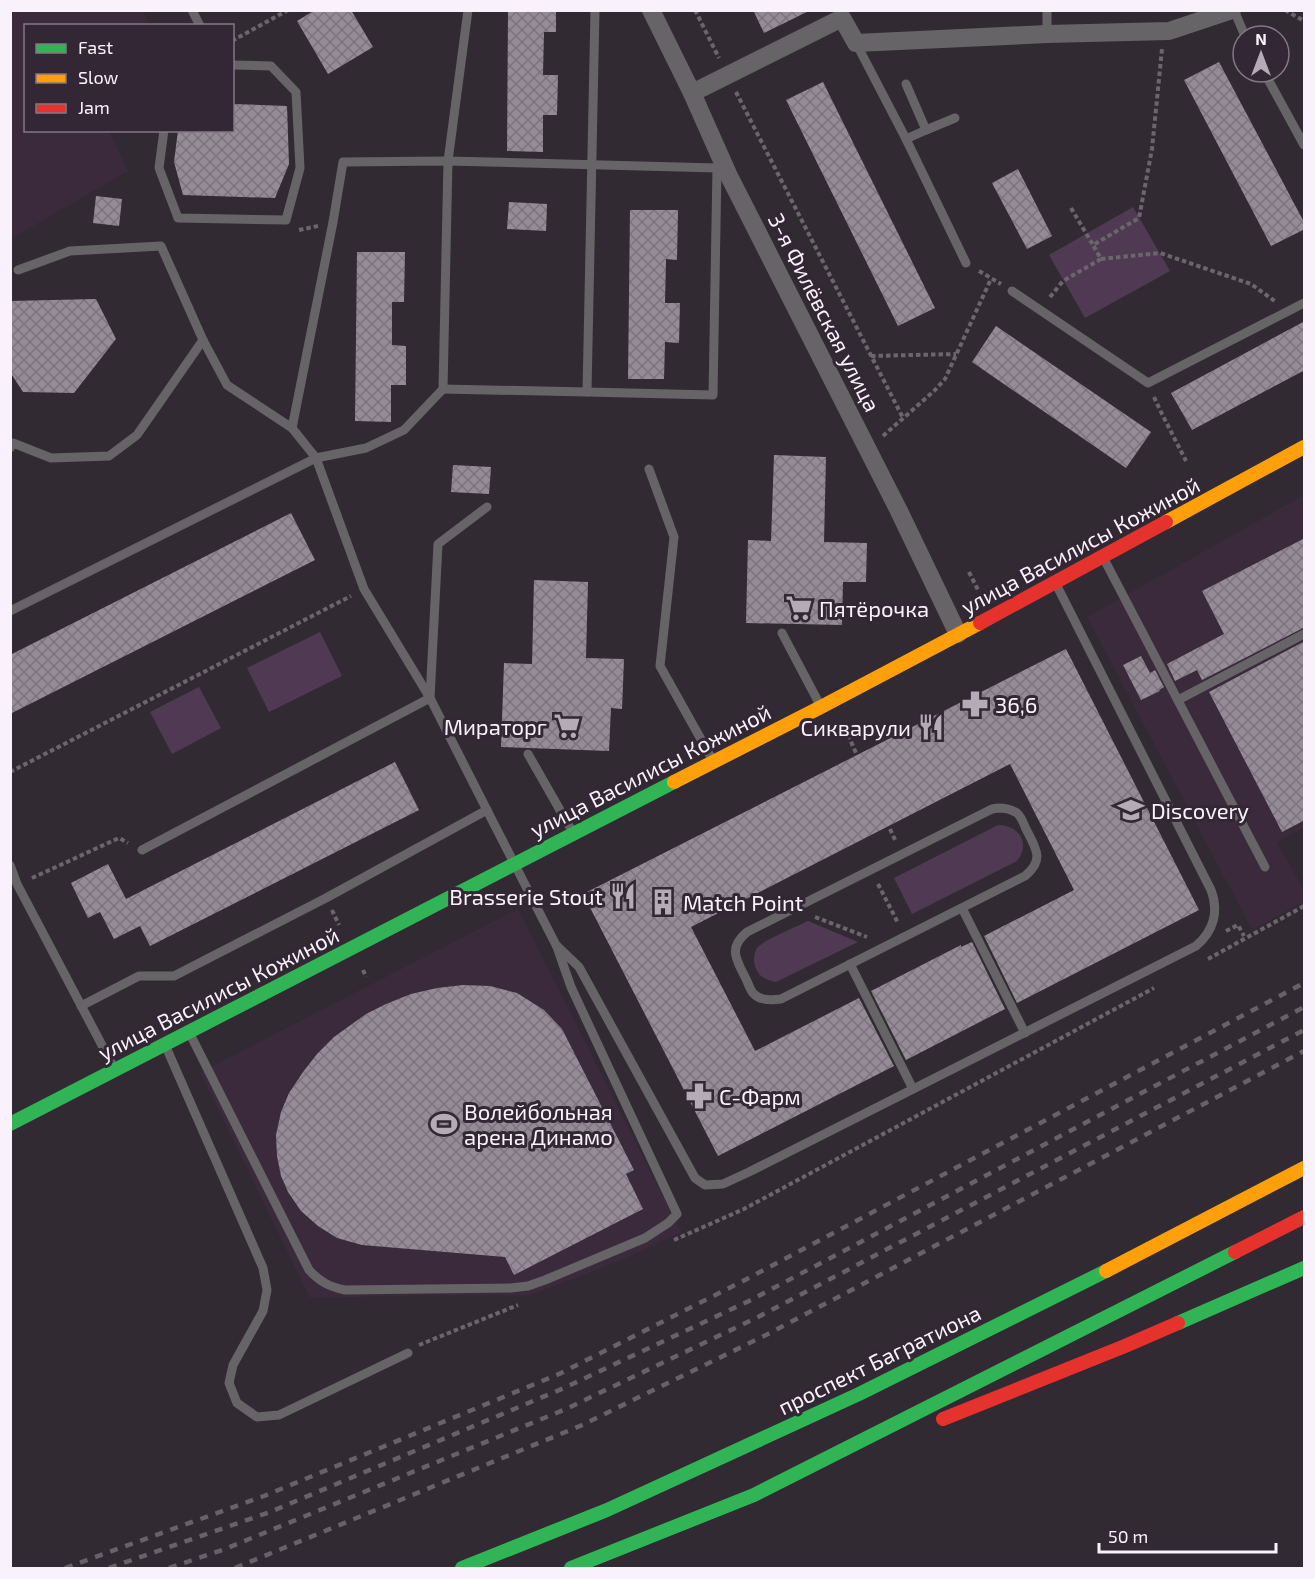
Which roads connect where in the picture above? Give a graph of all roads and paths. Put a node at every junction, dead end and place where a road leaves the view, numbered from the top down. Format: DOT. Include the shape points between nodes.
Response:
graph roads {
  1 [pos="192,10"];
  2 [pos="288,10"];
  3 [pos="468,10"];
  4 [pos="595,10"];
  5 [pos="651,10"];
  6 [pos="695,10"];
  7 [pos="1047,10"];
  8 [pos="1233,10"];
  9 [pos="1285,10"];
  10 [pos="840,14"];
  11 [pos="1305,21"];
  12 [pos="199,24"];
  13 [pos="1239,24"];
  14 [pos="1047,34"];
  15 [pos="234,40"];
  16 [pos="856,44"];
  17 [pos="1162,45"];
  18 [pos="234,65"];
  19 [pos="727,76"];
  20 [pos="906,84"];
  21 [pos="1270,84"];
  22 [pos="692,93"];
  23 [pos="955,118"];
  24 [pos="926,129"];
  25 [pos="164,132"];
  26 [pos="906,139"];
  27 [pos="1305,145"];
  28 [pos="448,160"];
  29 [pos="591,164"];
  30 [pos="723,171"];
  31 [pos="1071,208"];
  32 [pos="1093,245"];
  33 [pos="1101,259"];
  34 [pos="966,263"];
  35 [pos="18,270"];
  36 [pos="991,279"];
  37 [pos="1012,291"];
  38 [pos="1305,303"];
  39 [pos="1040,309"];
  40 [pos="1289,311"];
  41 [pos="203,340"];
  42 [pos="956,354"];
  43 [pos="871,356"];
  44 [pos="1148,383"];
  45 [pos="443,389"];
  46 [pos="587,392"];
  47 [pos="903,418"];
  48 [pos="292,428"];
  49 [pos="11,443"];
  50 [pos="1305,447"];
  51 [pos="867,449"];
  52 [pos="316,458"];
  53 [pos="1186,461"];
  54 [pos="649,469"];
  55 [pos="487,507"];
  56 [pos="1103,557"];
  57 [pos="969,572"];
  58 [pos="1056,583"];
  59 [pos="364,589"];
  60 [pos="979,592"];
  61 [pos="10,611"];
  62 [pos="782,633"];
  63 [pos="958,634"];
  64 [pos="1305,634"];
  65 [pos="430,698"];
  66 [pos="1178,700"];
  67 [pos="821,707"];
  68 [pos="845,728"];
  69 [pos="856,753"];
  70 [pos="528,754"];
  71 [pos="713,761"];
  72 [pos="10,772"];
  73 [pos="487,810"];
  74 [pos="573,833"];
  75 [pos="142,850"];
  76 [pos="515,862"];
  77 [pos="10,865"];
  78 [pos="1265,867"];
  79 [pos="871,870"];
  80 [pos="17,884"];
  81 [pos="1305,906"];
  82 [pos="962,908"];
  83 [pos="795,909"];
  84 [pos="332,910"];
  85 [pos="339,925"];
  86 [pos="1238,925"];
  87 [pos="1244,936"];
  88 [pos="905,937"];
  89 [pos="556,945"];
  90 [pos="887,946"];
  91 [pos="1200,963"];
  92 [pos="850,964"];
  93 [pos="363,970"];
  94 [pos="366,977"];
  95 [pos="1158,986"];
  96 [pos="81,1006"];
  97 [pos="189,1032"];
  98 [pos="1025,1033"];
  99 [pos="165,1045"];
  100 [pos="115,1070"];
  101 [pos="913,1089"];
  102 [pos="10,1124"];
  103 [pos="1305,1168"];
  104 [pos="1254,1179"];
  105 [pos="1305,1217"];
  106 [pos="669,1242"];
  107 [pos="1305,1268"];
  108 [pos="1104,1272"];
  109 [pos="527,1302"];
  110 [pos="408,1353"];
  111 [pos="928,1425"];
  112 [pos="906,1434"];
  113 [pos="754,1495"];
  114 [pos="462,1569"];
  115 [pos="571,1569"];
  1 -- 12 [label="lane"];
  2 -- 15 [label="path"];
  3 -- 28 [label="lane"];
  4 -- 29 [label="lane"];
  5 -- 22 [label="street, 3-я Филёвская улица"];
  6 -- 19 [label="path"];
  7 -- 14 [label="lane"];
  8 -- 13 [label="lane"];
  8 -- 14 [label="street" via="1169,30"];
  9 -- 11 [label="path"];
  10 -- 16 [label="street"];
  10 -- 19 [label="street"];
  14 -- 16 [label="street"];
  16 -- 26 [label="lane"];
  17 -- 32 [label="path" via="1152,149 1139,218"];
  18 -- 25 [label="lane" via="271,66 296,92 300,168 286,220 178,218 159,168"];
  19 -- 22 [label="street"];
  19 -- 43 [label="path"];
  20 -- 24 [label="lane"];
  21 -- 27 [label="lane"];
  22 -- 30 [label="street, 3-я Филёвская улица"];
  23 -- 24 [label="lane"];
  24 -- 26 [label="lane"];
  26 -- 34 [label="lane"];
  28 -- 29 [label="lane"];
  28 -- 45 [label="lane"];
  28 -- 48 [label="lane" via="343,162"];
  29 -- 30 [label="lane"];
  29 -- 46 [label="lane"];
  30 -- 46 [label="lane" via="713,395"];
  30 -- 51 [label="street, 3-я Филёвская улица"];
  31 -- 32 [label="path"];
  32 -- 33 [label="path"];
  33 -- 39 [label="path" via="1063,281"];
  33 -- 40 [label="path" via="1160,253 1251,284"];
  34 -- 36 [label="path"];
  35 -- 41 [label="lane" via="70,250 161,246"];
  36 -- 37 [label="path"];
  36 -- 42 [label="path"];
  37 -- 39 [label="lane"];
  38 -- 40 [label="lane"];
  39 -- 44 [label="lane"];
  40 -- 44 [label="lane"];
  41 -- 48 [label="lane" via="227,385"];
  41 -- 49 [label="lane" via="137,435 109,456 51,458"];
  42 -- 43 [label="path"];
  42 -- 47 [label="path" via="945,379"];
  43 -- 47 [label="path"];
  44 -- 53 [label="path"];
  45 -- 46 [label="lane"];
  45 -- 52 [label="lane" via="404,430 366,448"];
  47 -- 51 [label="path"];
  48 -- 52 [label="lane"];
  50 -- 56 [label="main road, улица Василисы Кожиной"];
  51 -- 63 [label="street, 3-я Филёвская улица"];
  52 -- 59 [label="lane"];
  52 -- 61 [label="lane"];
  54 -- 71 [label="lane" via="674,537 660,666"];
  55 -- 65 [label="lane" via="438,544"];
  56 -- 58 [label="main road, улица Василисы Кожиной"];
  56 -- 66 [label="lane"];
  57 -- 60 [label="path"];
  58 -- 63 [label="main road, улица Василисы Кожиной"];
  58 -- 98 [label="lane" via="1211,890 1215,916 1209,932 1196,946"];
  59 -- 65 [label="lane"];
  59 -- 72 [label="path"];
  62 -- 67 [label="lane"];
  63 -- 67 [label="main road, улица Василисы Кожиной"];
  64 -- 66 [label="lane"];
  65 -- 73 [label="lane"];
  65 -- 75 [label="lane"];
  66 -- 78 [label="lane"];
  67 -- 71 [label="main road, улица Василисы Кожиной"];
  68 -- 69 [label="path"];
  70 -- 74 [label="lane"];
  71 -- 74 [label="main road, улица Василисы Кожиной"];
  73 -- 76 [label="lane"];
  73 -- 96 [label="lane" via="174,976 139,976"];
  74 -- 76 [label="main road, улица Василисы Кожиной"];
  75 -- 80 [label="path" via="119,838"];
  76 -- 89 [label="lane"];
  76 -- 97 [label="main road, улица Василисы Кожиной"];
  77 -- 80 [label="lane"];
  79 -- 82 [label="lane" via="992,809 1014,811 1038,851 1035,866 1025,876"];
  79 -- 83 [label="lane"];
  79 -- 88 [label="path"];
  80 -- 96 [label="lane"];
  81 -- 91 [label="path"];
  82 -- 88 [label="lane"];
  82 -- 98 [label="lane"];
  83 -- 90 [label="path"];
  83 -- 92 [label="lane" via="747,932 736,945 735,957 754,994 764,999 781,999"];
  84 -- 85 [label="path"];
  86 -- 87 [label="path"];
  88 -- 90 [label="lane"];
  89 -- 97 [label="lane" via="571,987 678,1214 645,1238 528,1286 345,1290 324,1283 309,1270"];
  89 -- 101 [label="lane" via="579,968 695,1178 705,1185 732,1180"];
  90 -- 92 [label="lane"];
  92 -- 101 [label="lane"];
  93 -- 94 [label="path"];
  95 -- 106 [label="path" via="744,1209"];
  96 -- 100 [label="lane"];
  97 -- 99 [label="main road, улица Василисы Кожиной"];
  98 -- 101 [label="lane"];
  99 -- 100 [label="main road, улица Василисы Кожиной"];
  99 -- 110 [label="lane" via="263,1268 267,1290 263,1311 233,1365 229,1383 237,1404 257,1417 279,1415"];
  100 -- 102 [label="main road, улица Василисы Кожиной"];
  103 -- 108 [label="main road, проспект Багратиона"];
  104 -- 108 [label="main road"];
  105 -- 113 [label="main road"];
  107 -- 111 [label="main road"];
  108 -- 114 [label="main road, проспект Багратиона" via="860,1394 607,1510"];
  109 -- 110 [label="path"];
  112 -- 113 [label="main road"];
  113 -- 115 [label="main road"];
}
